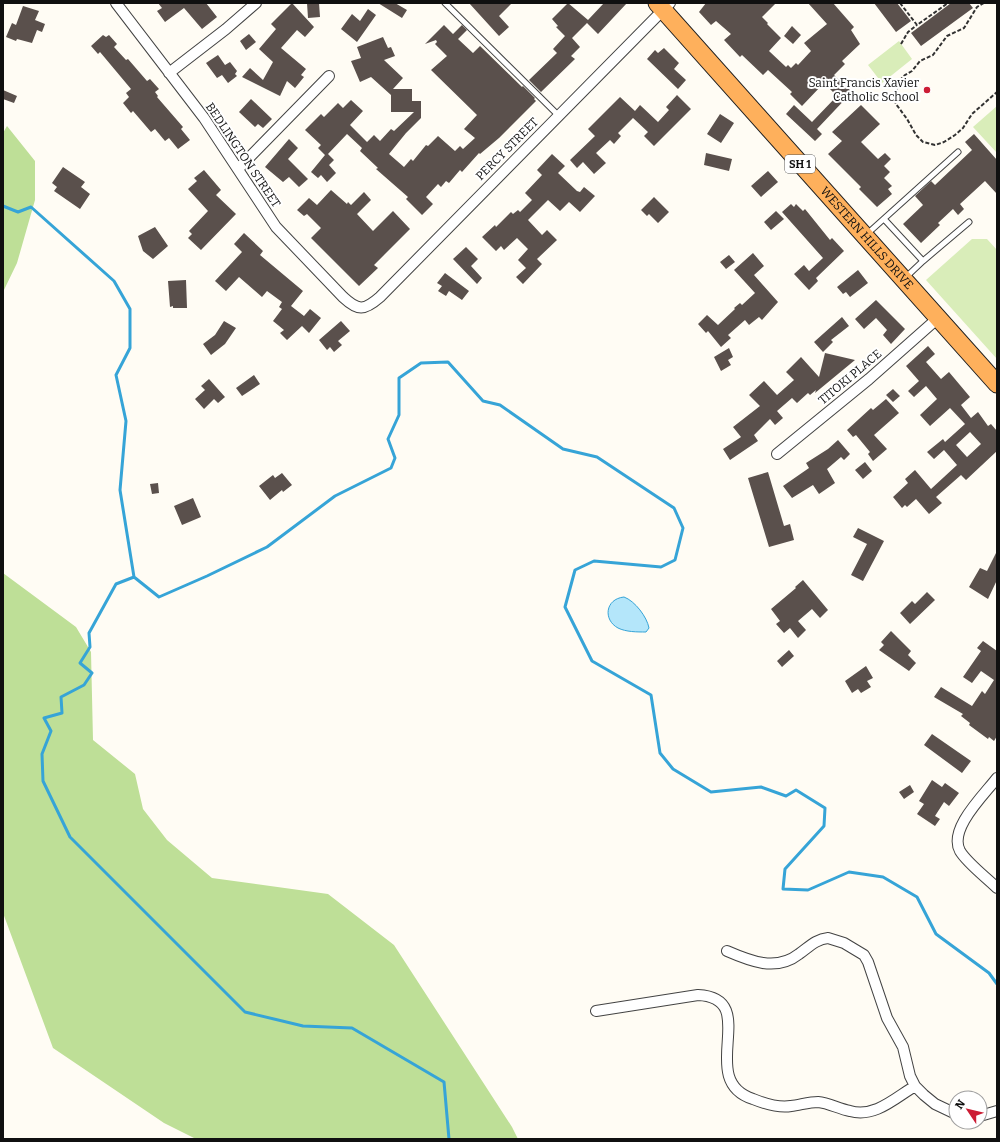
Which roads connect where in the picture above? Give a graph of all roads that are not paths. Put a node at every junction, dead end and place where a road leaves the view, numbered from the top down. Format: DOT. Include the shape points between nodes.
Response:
graph roads {
  1 [pos="116,3"];
  2 [pos="256,3"];
  3 [pos="445,3"];
  4 [pos="663,5"];
  5 [pos="169,73"];
  6 [pos="329,76"];
  7 [pos="558,116"];
  8 [pos="958,152"];
  9 [pos="238,169"];
  10 [pos="884,219"];
  11 [pos="969,222"];
  12 [pos="865,236"];
  13 [pos="924,261"];
  14 [pos="904,280"];
  15 [pos="360,308"];
  16 [pos="938,318"];
  17 [pos="997,384"];
  18 [pos="777,454"];
  19 [pos="997,779"];
  20 [pos="997,888"];
  21 [pos="727,951"];
  22 [pos="596,1011"];
  23 [pos="915,1086"];
  24 [pos="948,1110"];
  1 -- 5 [label="street, BEDLINGTON STREET"];
  2 -- 5 [label="street"];
  3 -- 7 [label="lane"];
  4 -- 7 [label="street, PERCY STREET"];
  4 -- 12 [label="highway, WESTERN HILLS DRIVE / SH 1"];
  5 -- 9 [label="street, BEDLINGTON STREET" via="204,118"];
  6 -- 9 [label="street"];
  7 -- 15 [label="street, PERCY STREET" via="380,297 367,307"];
  8 -- 10 [label="lane"];
  9 -- 15 [label="street, BEDLINGTON STREET" via="276,227 292,246 342,297"];
  10 -- 12 [label="lane"];
  10 -- 13 [label="lane"];
  11 -- 13 [label="lane"];
  12 -- 14 [label="highway, WESTERN HILLS DRIVE / SH 1"];
  13 -- 14 [label="lane"];
  14 -- 16 [label="highway, WESTERN HILLS DRIVE / SH 1"];
  16 -- 17 [label="highway, WESTERN HILLS DRIVE / SH 1"];
  16 -- 18 [label="street, TITOKI PLACE" via="869,379"];
  19 -- 20 [label="street" via="965,820 957,839 961,852"];
  21 -- 23 [label="street" via="752,962 773,963 785,962 796,957 823,938 844,943 858,950 868,962 884,1008 900,1040"];
  22 -- 23 [label="street" via="698,995 709,996 719,1001 729,1018 726,1069 730,1082 739,1092 751,1099 769,1104 789,1107 811,1102 852,1112 876,1111"];
  23 -- 24 [label="street" via="924,1096"];
}
